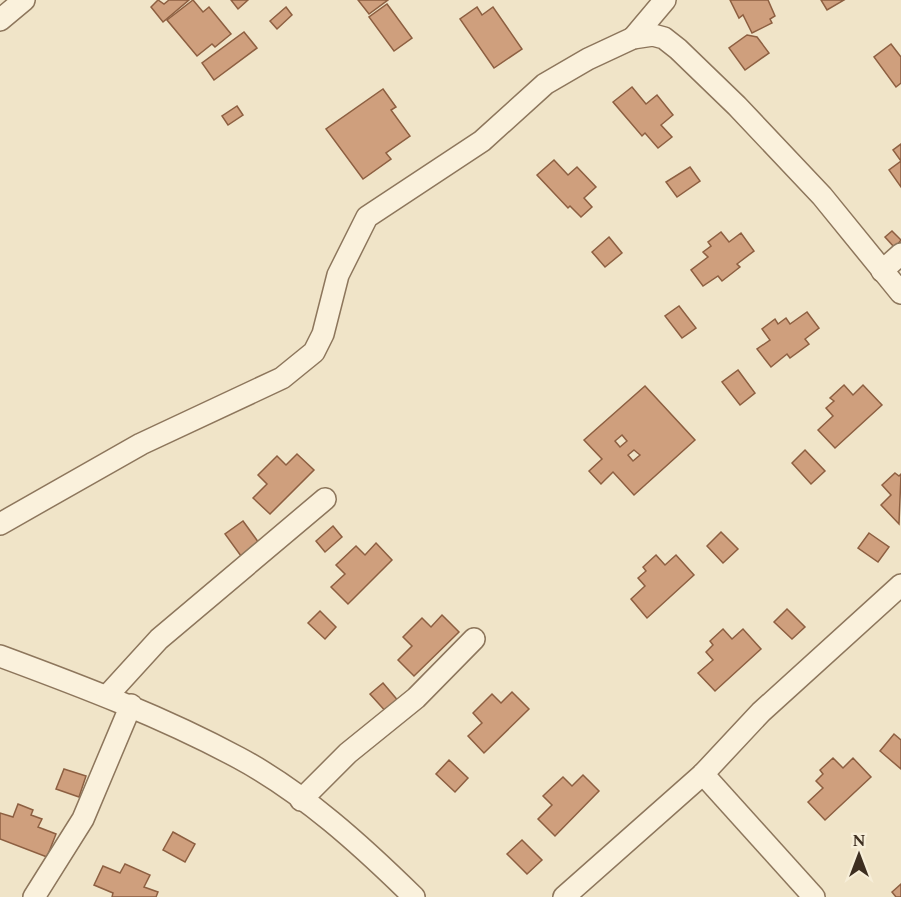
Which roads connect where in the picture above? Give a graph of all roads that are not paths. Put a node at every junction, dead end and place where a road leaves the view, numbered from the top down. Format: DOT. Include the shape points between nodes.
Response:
graph roads {
  1 [pos="24,0"];
  2 [pos="665,0"];
  3 [pos="0,20"];
  4 [pos="633,38"];
  5 [pos="901,254"];
  6 [pos="882,271"];
  7 [pos="901,292"];
  8 [pos="325,499"];
  9 [pos="0,524"];
  10 [pos="901,585"];
  11 [pos="474,639"];
  12 [pos="0,656"];
  13 [pos="107,696"];
  14 [pos="131,705"];
  15 [pos="703,774"];
  16 [pos="301,800"];
  17 [pos="34,897"];
  18 [pos="414,897"];
  19 [pos="564,897"];
  20 [pos="814,897"];
  1 -- 3 [label="street"];
  2 -- 4 [label="street"];
  4 -- 6 [label="street" via="664,38 678,49 822,196"];
  4 -- 9 [label="street" via="545,84 482,141 367,217 338,276 323,334 314,352 282,378 141,444"];
  5 -- 6 [label="street"];
  6 -- 7 [label="street"];
  8 -- 13 [label="street" via="175,624"];
  10 -- 15 [label="street" via="760,712"];
  11 -- 16 [label="street" via="416,698 348,753"];
  12 -- 13 [label="street"];
  13 -- 14 [label="street"];
  14 -- 16 [label="street" via="241,759"];
  14 -- 17 [label="street" via="83,819"];
  15 -- 19 [label="street"];
  15 -- 20 [label="street"];
  16 -- 18 [label="street" via="355,841"];
}
